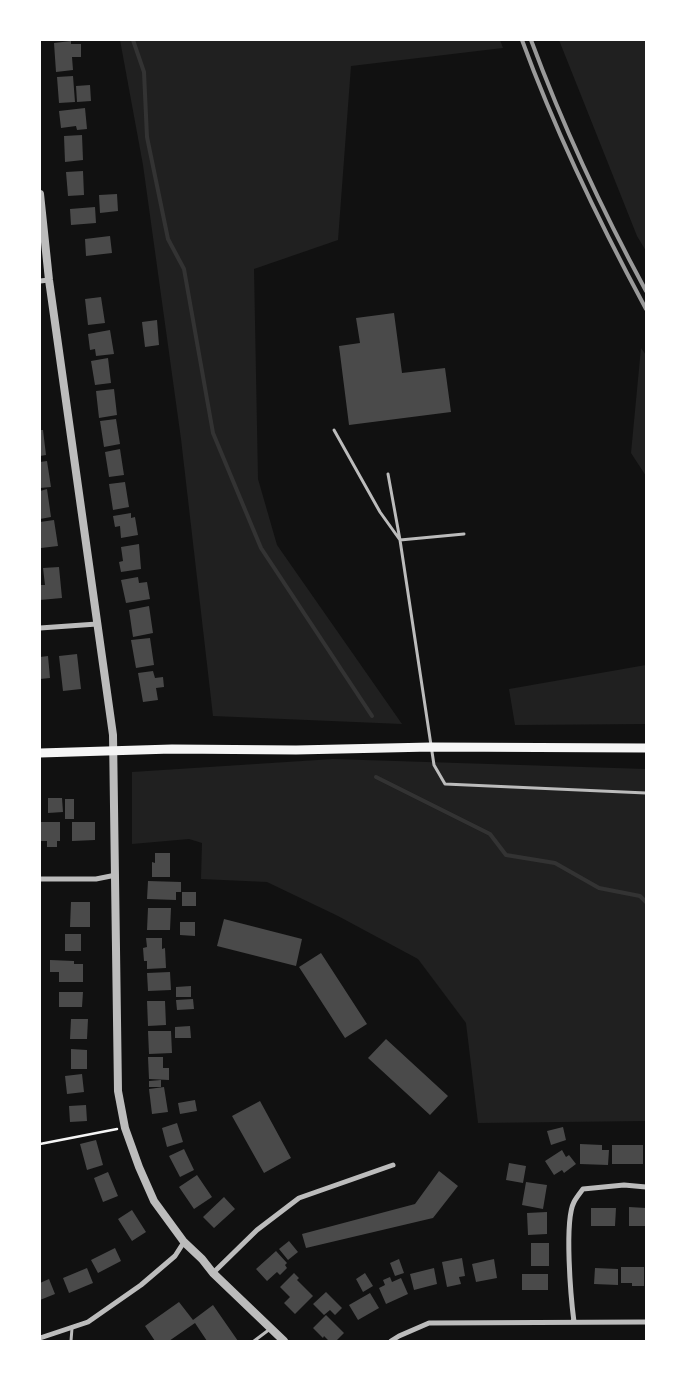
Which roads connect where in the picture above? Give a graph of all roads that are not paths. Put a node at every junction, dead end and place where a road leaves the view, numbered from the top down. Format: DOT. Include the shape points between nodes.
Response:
graph roads {
  1 [pos="40,194"];
  2 [pos="50,280"];
  3 [pos="40,281"];
  4 [pos="334,430"];
  5 [pos="388,474"];
  6 [pos="464,534"];
  7 [pos="400,540"];
  8 [pos="97,624"];
  9 [pos="40,628"];
  10 [pos="431,747"];
  11 [pos="646,748"];
  12 [pos="114,752"];
  13 [pos="40,753"];
  14 [pos="646,793"];
  15 [pos="116,875"];
  16 [pos="40,879"];
  17 [pos="393,1165"];
  18 [pos="646,1187"];
  19 [pos="184,1242"];
  20 [pos="213,1273"];
  21 [pos="574,1322"];
  22 [pos="646,1322"];
  23 [pos="72,1328"];
  24 [pos="272,1328"];
  25 [pos="40,1338"];
  26 [pos="71,1341"];
  27 [pos="254,1341"];
  28 [pos="284,1341"];
  29 [pos="391,1341"];
  1 -- 2 [label="street"];
  2 -- 3 [label="street"];
  2 -- 8 [label="street"];
  4 -- 7 [label="lane" via="380,512"];
  5 -- 7 [label="lane"];
  6 -- 7 [label="lane"];
  7 -- 10 [label="lane"];
  8 -- 9 [label="street"];
  8 -- 12 [label="street"];
  10 -- 11 [label="main road"];
  10 -- 12 [label="main road"];
  10 -- 14 [label="lane" via="434,765 445,784"];
  12 -- 13 [label="main road"];
  12 -- 15 [label="street"];
  15 -- 16 [label="street" via="96,879"];
  15 -- 19 [label="street" via="118,1091 125,1128 139,1167 154,1201"];
  17 -- 20 [label="street" via="298,1198 256,1230"];
  18 -- 21 [label="street" via="624,1185 583,1189 573,1203 570,1224"];
  19 -- 20 [label="street"];
  19 -- 23 [label="street" via="175,1256 141,1285 88,1322"];
  20 -- 24 [label="street"];
  21 -- 22 [label="street"];
  21 -- 29 [label="street" via="430,1323"];
  23 -- 25 [label="street"];
  23 -- 26 [label="lane"];
  24 -- 27 [label="lane"];
  24 -- 28 [label="street"];
}
